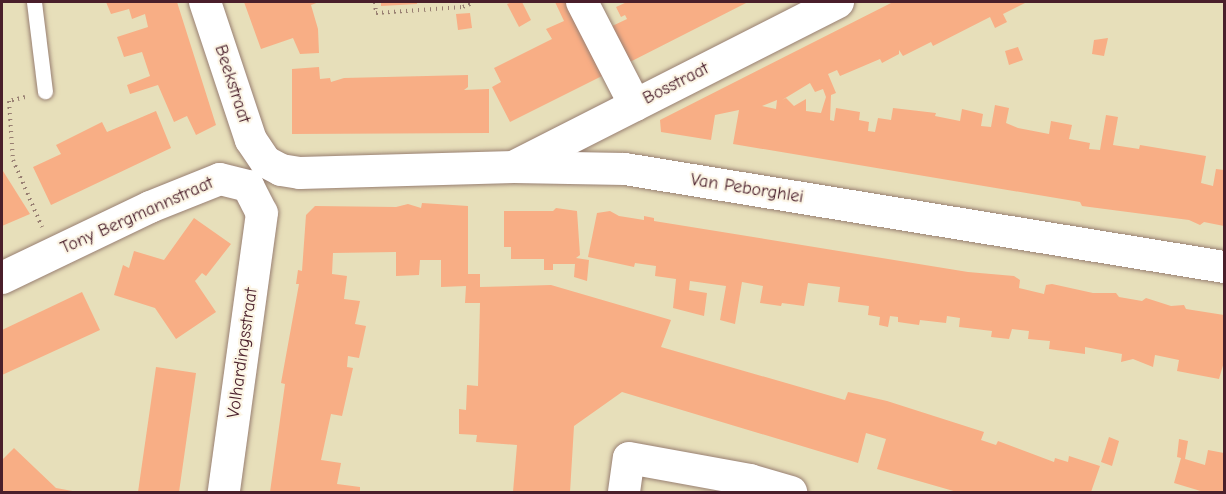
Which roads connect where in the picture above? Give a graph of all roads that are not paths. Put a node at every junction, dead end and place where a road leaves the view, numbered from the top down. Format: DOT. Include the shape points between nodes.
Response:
graph roads {
  1 [pos="34,2"];
  2 [pos="206,2"];
  3 [pos="582,2"];
  4 [pos="838,2"];
  5 [pos="45,91"];
  6 [pos="635,105"];
  7 [pos="266,162"];
  8 [pos="514,167"];
  9 [pos="262,213"];
  10 [pos="1224,267"];
  11 [pos="2,278"];
  12 [pos="224,492"];
  13 [pos="624,492"];
  14 [pos="791,492"];
  1 -- 5 [label="lane"];
  2 -- 7 [label="street, Beekstraat" via="250,140"];
  3 -- 6 [label="street"];
  4 -- 6 [label="street, Bosstraat"];
  6 -- 8 [label="street, Bosstraat"];
  7 -- 8 [label="street, Van Peborghlei" via="300,173"];
  8 -- 10 [label="street, Van Peborghlei" via="625,169"];
  9 -- 11 [label="street, Tony Bergmannstraat" via="248,186 220,179"];
  9 -- 12 [label="street, Volhardingsstraat"];
  13 -- 14 [label="street" via="629,458 750,480"];
}
